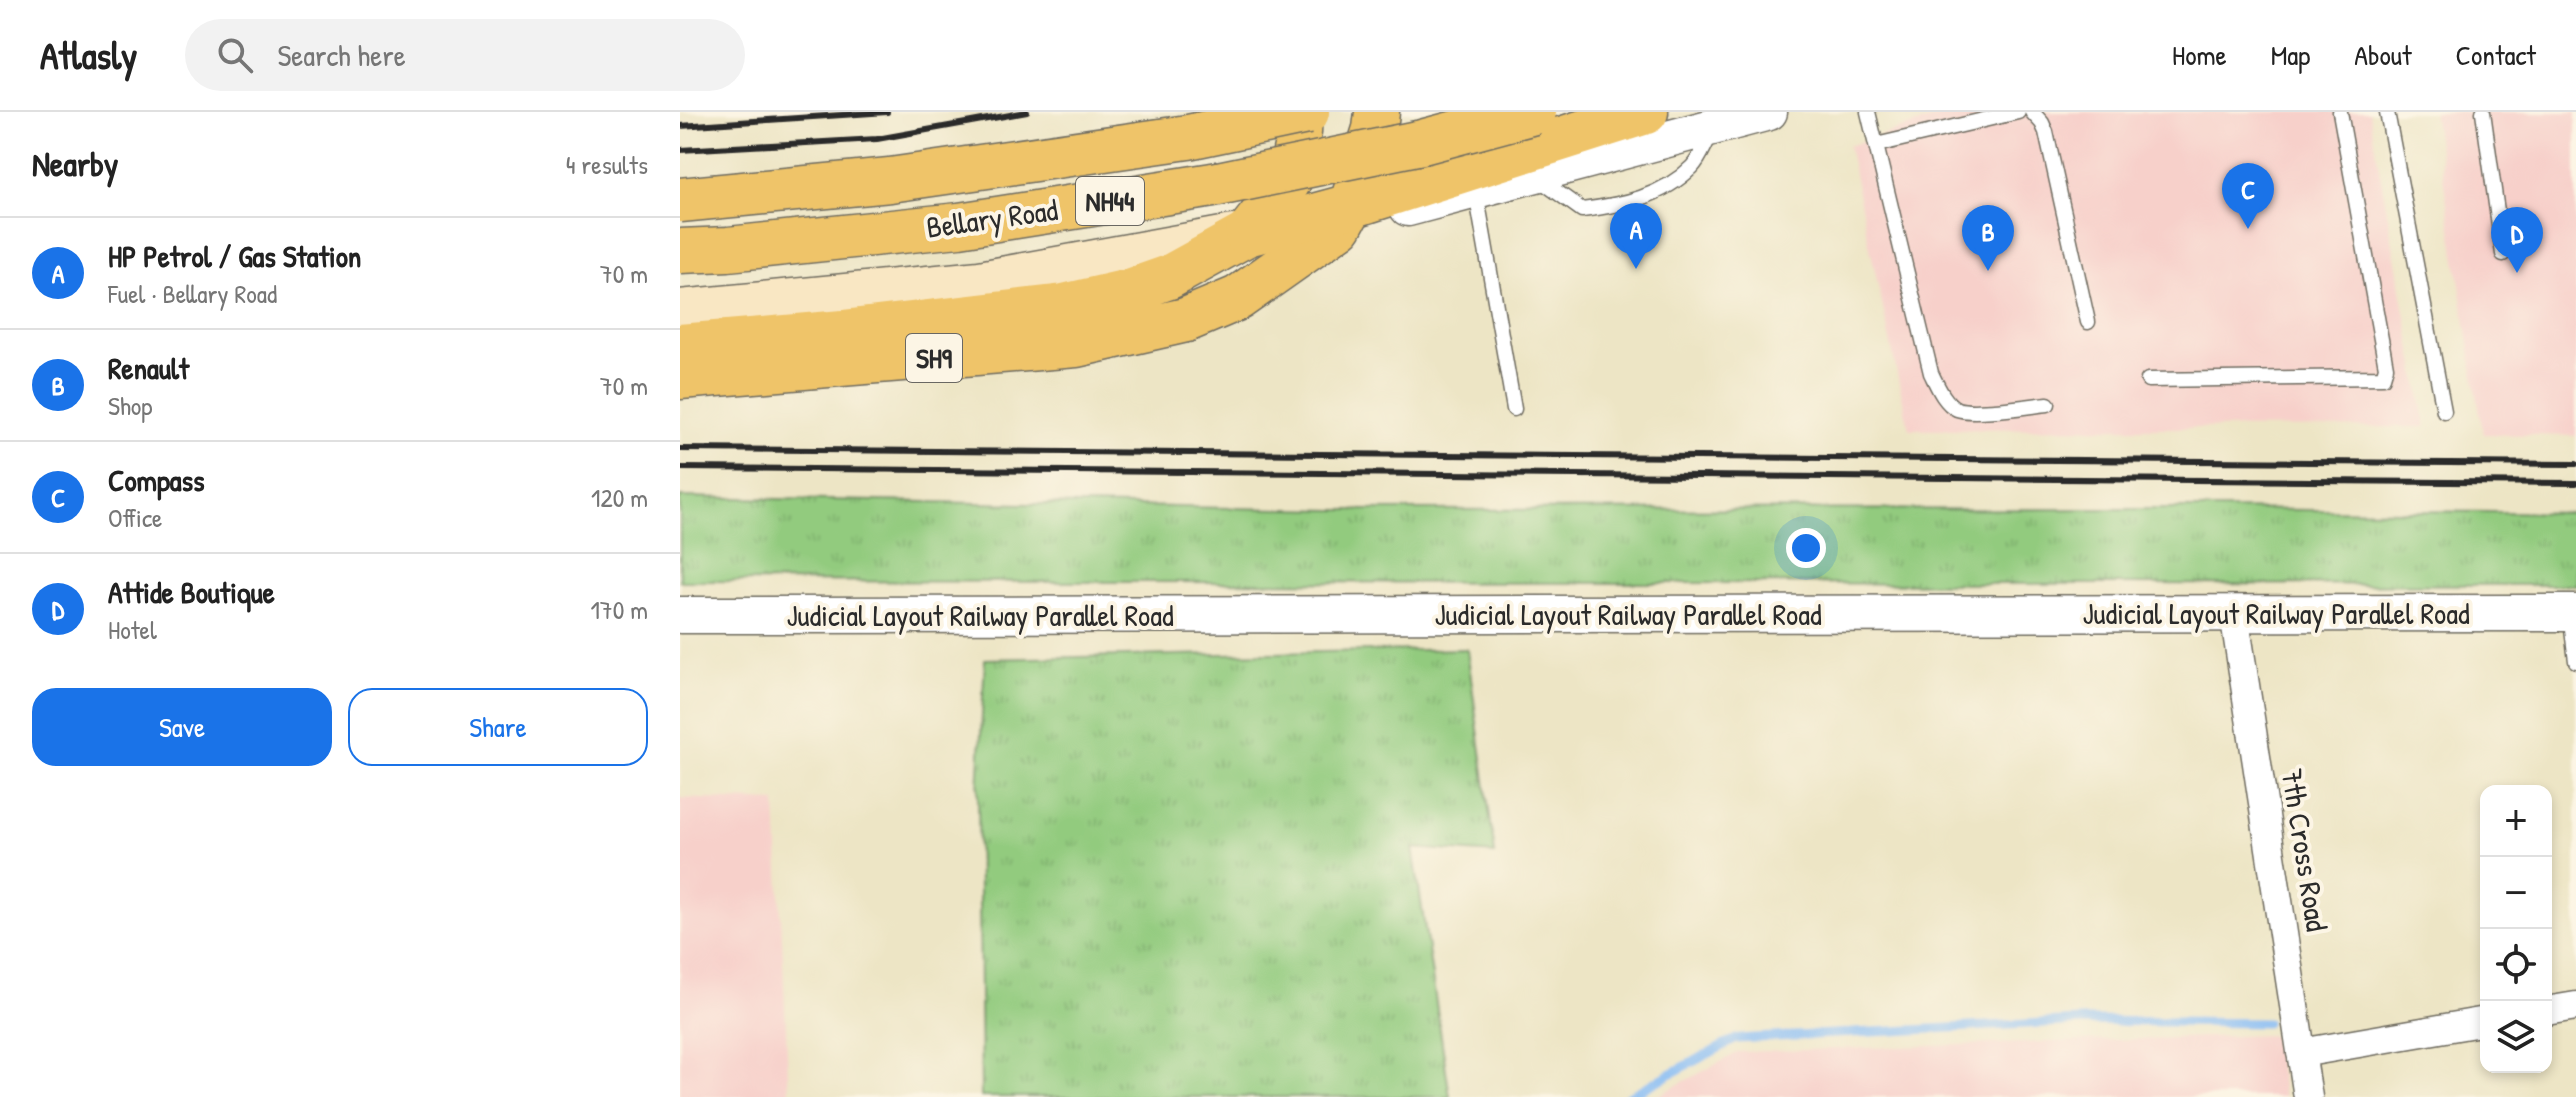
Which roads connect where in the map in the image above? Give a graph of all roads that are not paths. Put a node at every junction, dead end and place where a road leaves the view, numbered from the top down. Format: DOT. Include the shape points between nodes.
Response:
graph roads {
  1 [pos="1300,112"];
  2 [pos="1307,112"];
  3 [pos="1377,112"];
  4 [pos="1646,112"];
  5 [pos="1769,112"];
  6 [pos="1868,112"];
  7 [pos="2018,112"];
  8 [pos="2032,112"];
  9 [pos="2340,112"];
  10 [pos="2387,112"];
  11 [pos="2483,112"];
  12 [pos="1715,127"];
  13 [pos="1546,142"];
  14 [pos="1876,145"];
  15 [pos="1475,191"];
  16 [pos="680,200"];
  17 [pos="1346,216"];
  18 [pos="1247,234"];
  19 [pos="680,251"];
  20 [pos="2503,254"];
  21 [pos="680,311"];
  22 [pos="2088,322"];
  23 [pos="680,346"];
  24 [pos="680,377"];
  25 [pos="2148,380"];
  26 [pos="2048,404"];
  27 [pos="1514,409"];
  28 [pos="2444,411"];
  29 [pos="2234,613"];
  30 [pos="2573,613"];
  31 [pos="680,615"];
  32 [pos="2576,661"];
  33 [pos="2576,1006"];
  34 [pos="2552,1010"];
  35 [pos="2480,1022"];
  36 [pos="2301,1053"];
  37 [pos="2308,1097"];
  1 -- 18 [label="main road, SH9" via="1289,181"];
  2 -- 16 [label="main road, Bellary Road / NH44, bridge" via="1188,137 906,178"];
  3 -- 17 [label="main road"];
  4 -- 13 [label="main road"];
  5 -- 12 [label="street"];
  6 -- 14 [label="lane"];
  7 -- 14 [label="lane"];
  8 -- 22 [label="lane" via="2046,132"];
  9 -- 25 [label="lane" via="2386,367 2383,377"];
  10 -- 28 [label="lane"];
  11 -- 20 [label="lane"];
  12 -- 13 [label="street"];
  12 -- 13 [label="lane" via="1693,166 1657,192 1582,210"];
  13 -- 15 [label="street"];
  13 -- 17 [label="main road"];
  13 -- 19 [label="main road, Bellary Road / NH44, bridge" via="1422,142 1213,185 959,225"];
  14 -- 26 [label="lane" via="1938,388 1958,409 1971,411"];
  15 -- 17 [label="street"];
  15 -- 27 [label="lane"];
  17 -- 18 [label="main road"];
  17 -- 24 [label="main road, SH9" via="1238,298 1186,320 1076,345"];
  18 -- 21 [label="main road" via="980,282"];
  18 -- 23 [label="main road, SH9" via="1169,277 1064,306"];
  29 -- 30 [label="street, Judicial Layout Railway Parallel Road"];
  29 -- 31 [label="street, Judicial Layout Railway Parallel Road"];
  29 -- 36 [label="street, 7th Cross Road"];
  30 -- 32 [label="lane"];
  33 -- 34 [label="street"];
  35 -- 36 [label="street"];
  36 -- 37 [label="street, 7th Cross Road"];
}
